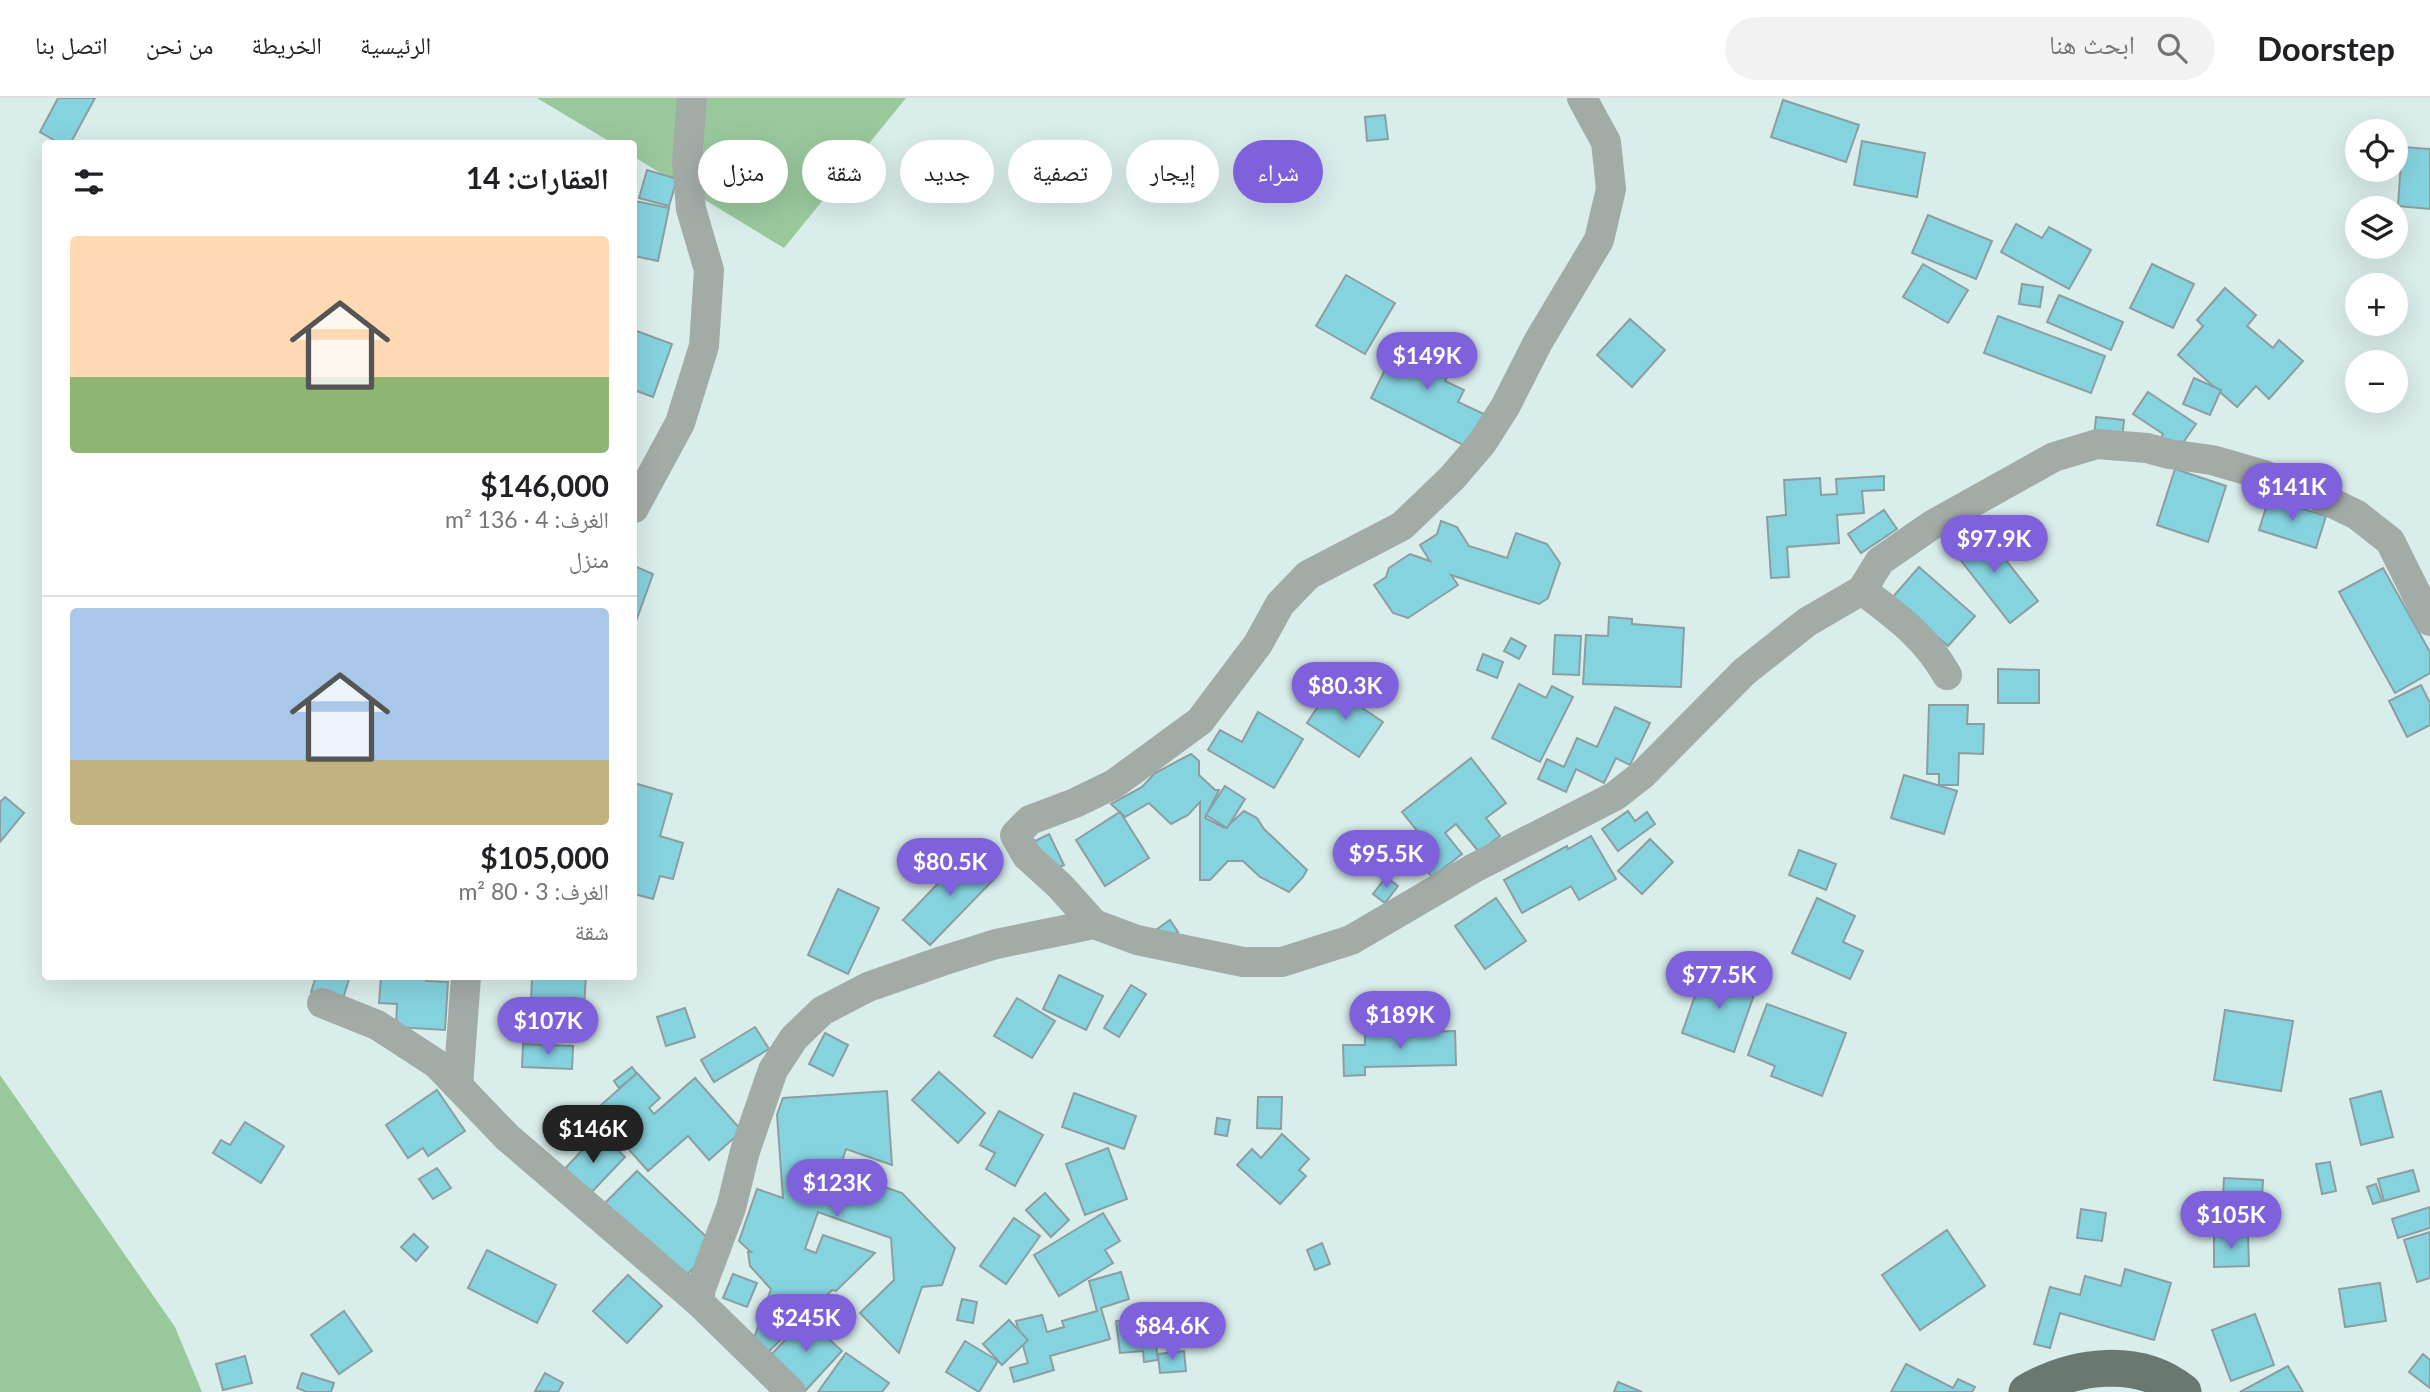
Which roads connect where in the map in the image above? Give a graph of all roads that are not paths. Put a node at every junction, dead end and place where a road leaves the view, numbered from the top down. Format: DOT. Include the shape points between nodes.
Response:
graph roads {
  1 [pos="692,98"];
  2 [pos="1582,98"];
  3 [pos="637,502"];
  4 [pos="1862,590"];
  5 [pos="2430,621"];
  6 [pos="1947,675"];
  7 [pos="1094,924"];
  8 [pos="466,980"];
  9 [pos="321,1003"];
  10 [pos="458,1086"];
  11 [pos="699,1303"];
  12 [pos="791,1392"];
  13 [pos="2027,1392"];
  14 [pos="2183,1392"];
  1 -- 3 [label="street" via="687,162 691,209 709,271 704,346 680,423"];
  2 -- 7 [label="street" via="1606,142 1611,189 1599,240 1482,443 1402,526 1308,575 1280,604 1258,644 1200,721 1114,784 1030,820 1015,835 1027,856"];
  4 -- 5 [label="street" via="1880,561 1932,525 2054,457 2097,444 2212,460 2316,495 2357,516 2390,541"];
  4 -- 6 [label="street" via="1910,627 1935,653"];
  4 -- 7 [label="street" via="1807,622 1744,672 1643,774 1615,796 1474,868 1350,940 1282,962 1243,962 1137,940"];
  7 -- 11 [label="street" via="996,944 942,961 868,986 822,1011 794,1038 773,1069"];
  8 -- 10 [label="street"];
  9 -- 10 [label="street" via="377,1025 437,1064"];
  10 -- 11 [label="street" via="507,1137"];
  11 -- 12 [label="street"];
  13 -- 14 [label="main road" via="2042,1383 2104,1367 2154,1376"];
}
